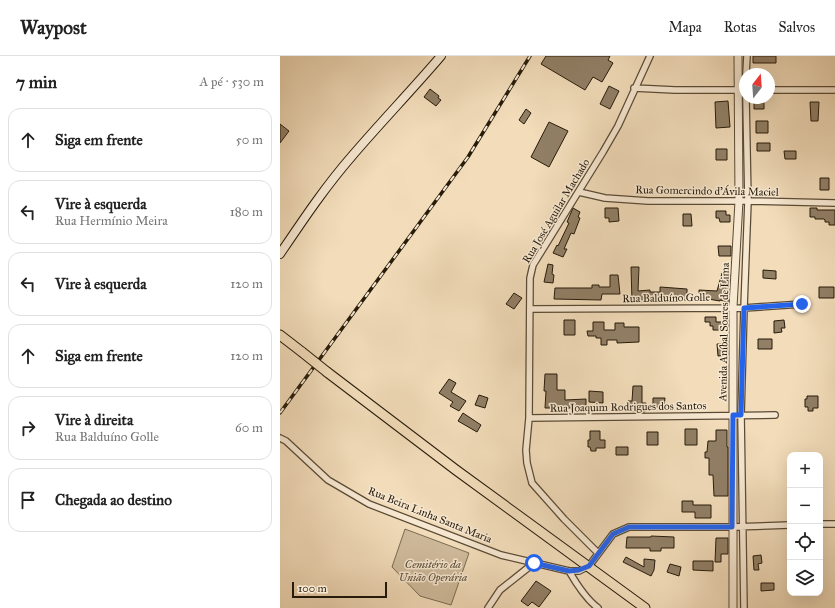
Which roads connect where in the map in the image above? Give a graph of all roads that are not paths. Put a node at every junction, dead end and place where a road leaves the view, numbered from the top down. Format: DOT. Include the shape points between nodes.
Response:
graph roads {
  1 [pos="440,56"];
  2 [pos="650,56"];
  3 [pos="738,56"];
  4 [pos="747,56"];
  5 [pos="739,68"];
  6 [pos="746,68"];
  7 [pos="634,88"];
  8 [pos="739,90"];
  9 [pos="775,90"];
  10 [pos="835,90"];
  11 [pos="742,104"];
  12 [pos="746,104"];
  13 [pos="579,192"];
  14 [pos="739,201"];
  15 [pos="748,201"];
  16 [pos="835,203"];
  17 [pos="280,254"];
  18 [pos="802,304"];
  19 [pos="734,307"];
  20 [pos="744,308"];
  21 [pos="530,309"];
  22 [pos="280,335"];
  23 [pos="733,415"];
  24 [pos="741,415"];
  25 [pos="776,415"];
  26 [pos="529,418"];
  27 [pos="280,438"];
  28 [pos="787,524"];
  29 [pos="823,524"];
  30 [pos="835,524"];
  31 [pos="743,526"];
  32 [pos="732,527"];
  33 [pos="598,553"];
  34 [pos="534,563"];
  35 [pos="589,566"];
  36 [pos="569,571"];
  37 [pos="488,608"];
  38 [pos="598,608"];
  39 [pos="645,608"];
  40 [pos="732,608"];
  41 [pos="744,608"];
  1 -- 17 [label="main road" via="352,156 320,196"];
  2 -- 7 [label="street, Rua José Aguilar Machado"];
  3 -- 5 [label="street, Avenida Aníbal Soares de Lima"];
  4 -- 6 [label="street"];
  7 -- 8 [label="street"];
  7 -- 13 [label="street, Rua José Aguilar Machado" via="618,126"];
  9 -- 10 [label="street"];
  11 -- 14 [label="street, Avenida Aníbal Soares de Lima"];
  12 -- 15 [label="street, Avenida Aníbal Soares de Lima"];
  13 -- 14 [label="street, Rua Gomercindo d'Ávila Maciel" via="604,198 648,201"];
  13 -- 21 [label="street, Rua José Aguilar Machado" via="533,266 530,278"];
  14 -- 15 [label="street, Rua Gomercindo d'Ávila Maciel"];
  14 -- 19 [label="street, Avenida Aníbal Soares de Lima"];
  15 -- 16 [label="street, Rua Gomercindo d'Ávila Maciel"];
  15 -- 20 [label="street, Avenida Aníbal Soares de Lima"];
  18 -- 20 [label="street, Rua Balduíno Golle"];
  19 -- 20 [label="street, Rua Balduíno Golle"];
  19 -- 21 [label="street, Rua Balduíno Golle"];
  19 -- 23 [label="street, Avenida Aníbal Soares de Lima"];
  20 -- 24 [label="street, Avenida Aníbal Soares de Lima"];
  21 -- 26 [label="street, Rua José Aguilar Machado"];
  22 -- 35 [label="main road, bridge" via="462,474"];
  23 -- 24 [label="street, Rua Joaquim Rodrigues dos Santos"];
  23 -- 26 [label="street, Rua Joaquim Rodrigues dos Santos"];
  23 -- 32 [label="street, Avenida Aníbal Soares de Lima"];
  24 -- 25 [label="street, Rua Joaquim Rodrigues dos Santos"];
  24 -- 31 [label="street, Avenida Aníbal Soares de Lima"];
  26 -- 33 [label="street, Rua José Aguilar Machado" via="527,463 532,483"];
  27 -- 34 [label="street, Rua Beira Linha Santa Maria" via="328,480 369,504 501,555"];
  28 -- 31 [label="street"];
  29 -- 30 [label="street"];
  31 -- 32 [label="street"];
  31 -- 41 [label="street, Avenida Aníbal Soares de Lima"];
  32 -- 33 [label="street" via="629,527 613,534"];
  32 -- 40 [label="street, Avenida Aníbal Soares de Lima"];
  33 -- 35 [label="street"];
  34 -- 36 [label="street, Rua Beira Linha Santa Maria"];
  34 -- 37 [label="street" via="500,590"];
  35 -- 36 [label="street, Rua Beira Linha Santa Maria"];
  35 -- 39 [label="main road"];
  36 -- 38 [label="street"];
}
